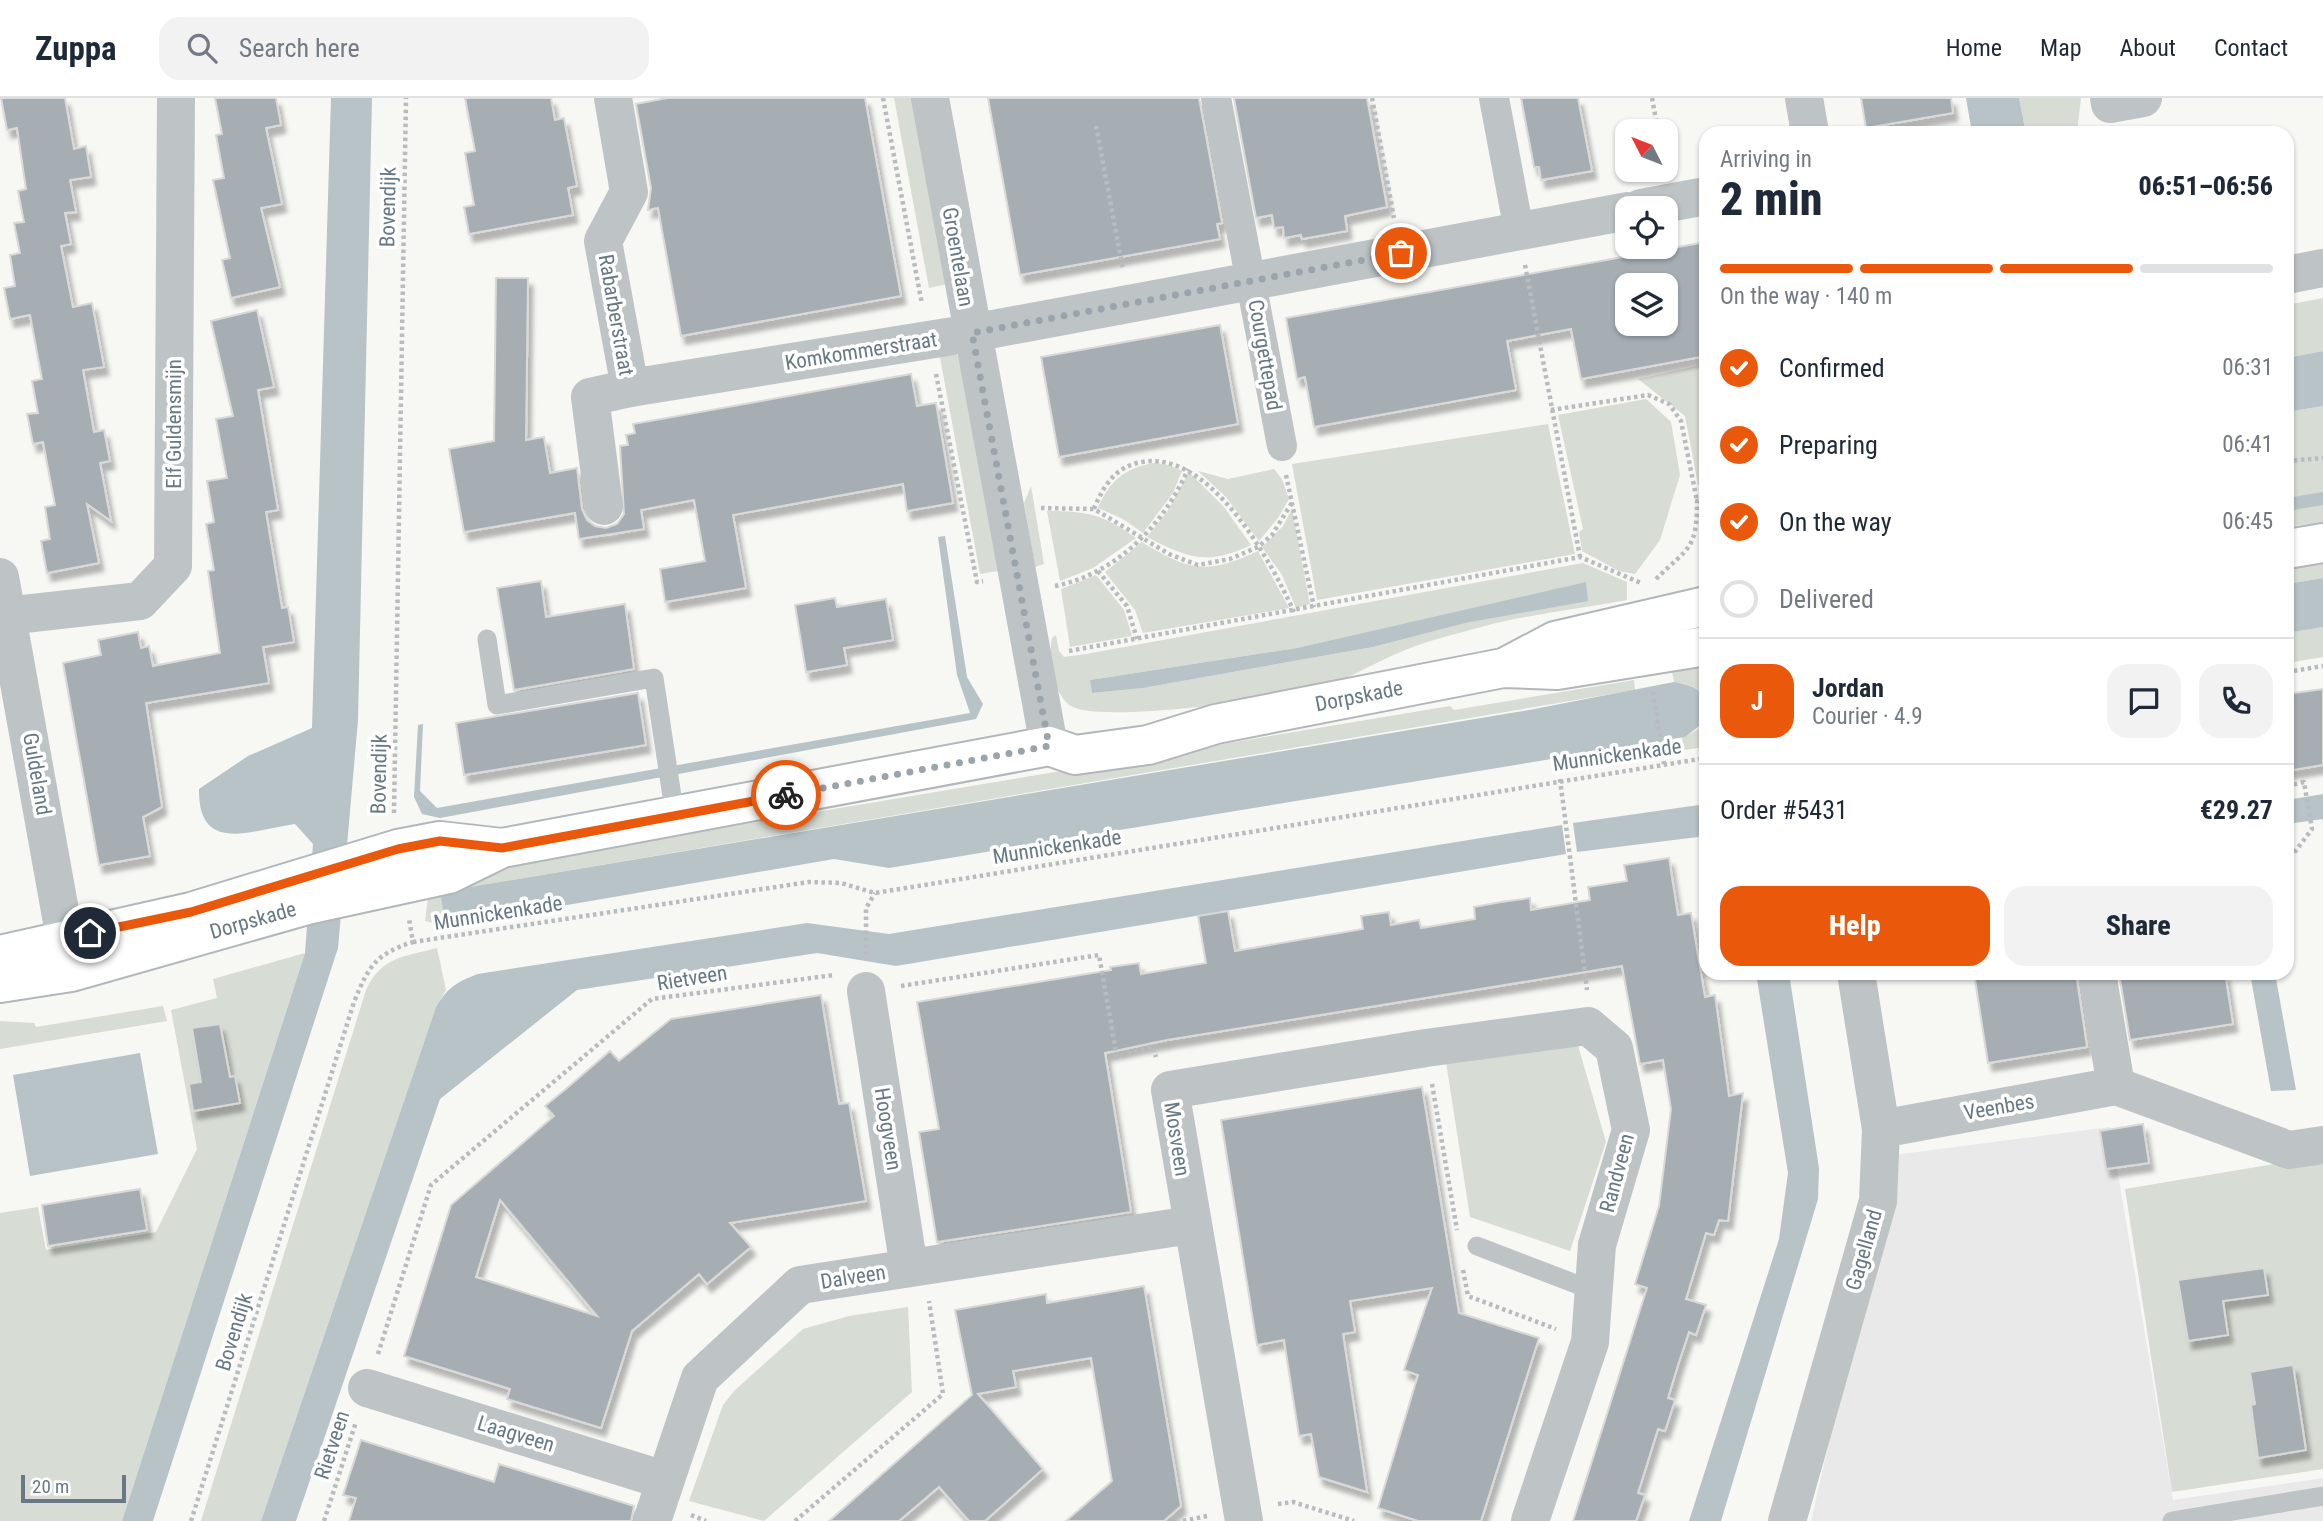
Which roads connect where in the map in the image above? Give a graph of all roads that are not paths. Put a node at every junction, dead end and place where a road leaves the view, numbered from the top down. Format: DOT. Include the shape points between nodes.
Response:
graph roads {
  1 [pos="176,98"];
  2 [pos="613,98"];
  3 [pos="930,98"];
  4 [pos="1216,98"];
  5 [pos="1494,98"];
  6 [pos="1804,98"];
  7 [pos="1809,126"];
  8 [pos="1699,197"];
  9 [pos="1678,201"];
  10 [pos="1615,213"];
  11 [pos="1518,231"];
  12 [pos="2323,268"];
  13 [pos="2294,274"];
  14 [pos="1252,281"];
  15 [pos="972,333"];
  16 [pos="630,388"];
  17 [pos="1284,461"];
  18 [pos="604,506"];
  19 [pos="2323,543"];
  20 [pos="2294,548"];
  21 [pos="0,577"];
  22 [pos="1699,608"];
  23 [pos="6,616"];
  24 [pos="487,639"];
  25 [pos="1699,647"];
  26 [pos="1503,668"];
  27 [pos="12,704"];
  28 [pos="1049,746"];
  29 [pos="674,802"];
  30 [pos="0,955"];
  31 [pos="68,955"];
  32 [pos="866,976"];
  33 [pos="1857,980"];
  34 [pos="2098,980"];
  35 [pos="0,983"];
  36 [pos="1588,1026"];
  37 [pos="2116,1086"];
  38 [pos="1881,1129"];
  39 [pos="2323,1145"];
  40 [pos="1191,1226"];
  41 [pos="1477,1246"];
  42 [pos="916,1267"];
  43 [pos="1594,1292"];
  44 [pos="368,1388"];
  45 [pos="664,1480"];
  46 [pos="2323,1496"];
  47 [pos="1243,1515"];
  48 [pos="652,1521"];
  49 [pos="1530,1521"];
  50 [pos="1787,1521"];
  51 [pos="2172,1521"];
  1 -- 23 [label="street, Elf Guldensmijn" via="173,566 140,601"];
  2 -- 16 [label="street, Rabarberstraat" via="629,192 603,241"];
  3 -- 15 [label="street, Groentelaan"];
  4 -- 14 [label="street, Courgettepad"];
  5 -- 11 [label="street"];
  6 -- 7 [label="street"];
  8 -- 9 [label="street"];
  10 -- 11 [label="street, Komkommerstraat"];
  11 -- 14 [label="street, Komkommerstraat"];
  12 -- 13 [label="street"];
  14 -- 15 [label="street, Komkommerstraat"];
  14 -- 17 [label="street, Courgettepad"];
  15 -- 16 [label="street, Komkommerstraat"];
  15 -- 28 [label="street, Groentelaan"];
  16 -- 18 [label="street, Rabarberstraat" via="590,397"];
  19 -- 20 [label="main road"];
  21 -- 23 [label="street, Guldeland"];
  22 -- 26 [label="main road, Dorpskade" via="1555,641"];
  23 -- 27 [label="street, Guldeland"];
  24 -- 29 [label="lane" via="497,705 654,678"];
  25 -- 26 [label="main road, Dorpskade" via="1557,670"];
  26 -- 28 [label="main road, Dorpskade" via="1216,724 1149,745 1075,755"];
  27 -- 31 [label="street, Guldeland"];
  28 -- 29 [label="main road, Dorpskade"];
  29 -- 31 [label="main road, Dorpskade" via="502,848 449,874 401,867 191,912"];
  30 -- 31 [label="main road, Dorpskade"];
  31 -- 35 [label="main road, Dorpskade"];
  32 -- 42 [label="street, Hoogveen"];
  33 -- 38 [label="street, Gagelland"];
  34 -- 37 [label="street"];
  36 -- 40 [label="street, Mosveen" via="1170,1090"];
  36 -- 43 [label="street, Randveen" via="1614,1048 1631,1130 1597,1245"];
  37 -- 38 [label="street, Veenbes"];
  37 -- 39 [label="street" via="2289,1150"];
  38 -- 50 [label="street, Gagelland" via="1878,1201"];
  40 -- 42 [label="street, Dalveen"];
  40 -- 47 [label="street, Mosveen"];
  41 -- 43 [label="lane"];
  42 -- 45 [label="street, Dalveen" via="800,1285 700,1378"];
  43 -- 49 [label="street, Randveen" via="1590,1342"];
  44 -- 45 [label="street, Laagveen"];
  45 -- 48 [label="street, Dalveen"];
  46 -- 51 [label="lane"];
}
